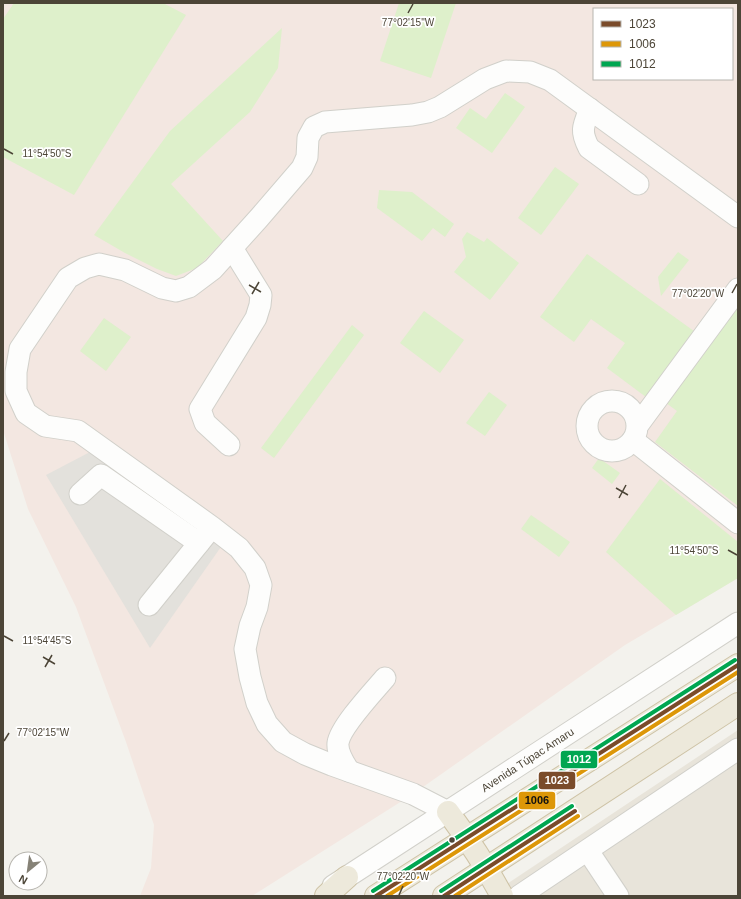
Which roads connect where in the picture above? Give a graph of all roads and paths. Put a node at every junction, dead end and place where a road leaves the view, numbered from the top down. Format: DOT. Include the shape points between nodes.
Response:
graph roads {
  1 [pos="590,109"];
  2 [pos="638,184"];
  3 [pos="738,216"];
  4 [pos="232,248"];
  5 [pos="738,289"];
  6 [pos="229,445"];
  7 [pos="80,494"];
  8 [pos="738,523"];
  9 [pos="212,527"];
  10 [pos="198,543"];
  11 [pos="149,605"];
  12 [pos="738,623"];
  13 [pos="738,665"];
  14 [pos="385,678"];
  15 [pos="738,704"];
  16 [pos="738,749"];
  17 [pos="349,771"];
  18 [pos="448,812"];
  19 [pos="467,838"];
  20 [pos="588,851"];
  21 [pos="487,868"];
  22 [pos="347,877"];
  23 [pos="318,896"];
  24 [pos="326,896"];
  25 [pos="376,896"];
  26 [pos="444,896"];
  27 [pos="502,896"];
  28 [pos="519,896"];
  29 [pos="618,896"];
  1 -- 2 [label="street" via="583,126 585,141 589,148"];
  1 -- 3 [label="street"];
  1 -- 4 [label="street" via="550,80 530,72 506,71 485,79 428,112 412,116 325,122 314,127 308,138 307,157 302,168"];
  4 -- 6 [label="street" via="261,295 256,318 200,409 205,423"];
  4 -- 9 [label="street" via="214,269 189,287 176,291 162,288 125,270 99,264 85,268 68,278 33,329 20,349 16,372 16,391 26,413 45,426 78,431"];
  5 -- 8 [label="street" via="635,433"];
  7 -- 10 [label="street" via="101,475"];
  9 -- 10 [label="street"];
  9 -- 17 [label="street" via="240,548 255,568 261,585 245,649 253,690 267,724 283,742 305,754"];
  10 -- 11 [label="street"];
  12 -- 18 [label="street, Avenida Túpac Amaru"];
  13 -- 19 [label="highway"];
  14 -- 17 [label="street" via="340,736 338,743 341,758"];
  15 -- 21 [label="highway"];
  16 -- 20 [label="street"];
  17 -- 18 [label="street" via="413,794"];
  18 -- 19 [label="highway"];
  18 -- 22 [label="street, Avenida Túpac Amaru"];
  19 -- 21 [label="highway"];
  19 -- 25 [label="highway"];
  20 -- 28 [label="street"];
  20 -- 29 [label="street"];
  21 -- 26 [label="highway"];
  21 -- 27 [label="highway"];
  22 -- 23 [label="street, Avenida Túpac Amaru"];
  22 -- 24 [label="highway"];
}
